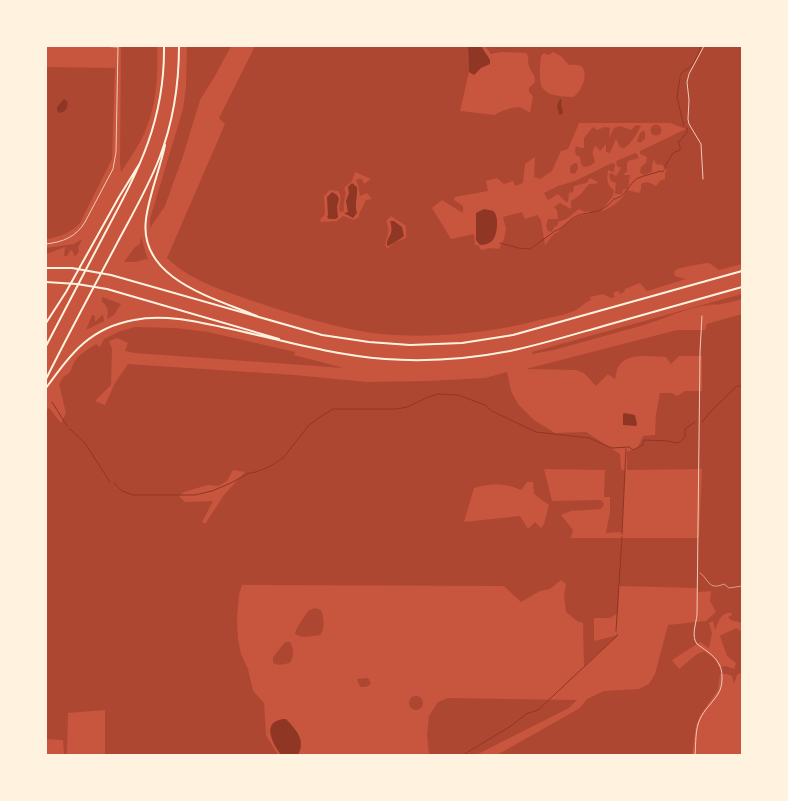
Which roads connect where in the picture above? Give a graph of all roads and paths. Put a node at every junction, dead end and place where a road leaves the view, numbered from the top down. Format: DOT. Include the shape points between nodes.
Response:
graph roads {
  1 [pos="98,46"];
  2 [pos="118,46"];
  3 [pos="164,46"];
  4 [pos="179,46"];
  5 [pos="704,46"];
  6 [pos="168,133"];
  7 [pos="144,157"];
  8 [pos="703,179"];
  9 [pos="46,244"];
  10 [pos="46,268"];
  11 [pos="742,271"];
  12 [pos="46,282"];
  13 [pos="742,287"];
  14 [pos="702,316"];
  15 [pos="266,320"];
  16 [pos="46,324"];
  17 [pos="299,345"];
  18 [pos="46,346"];
  19 [pos="46,379"];
  20 [pos="46,388"];
  21 [pos="697,572"];
  22 [pos="742,586"];
  23 [pos="695,755"];
  1 -- 2 [label="street"];
  2 -- 9 [label="street" via="114,165 79,230 67,239"];
  3 -- 7 [label="highway" via="160,98"];
  4 -- 6 [label="highway" via="177,88"];
  5 -- 8 [label="street" via="687,82 688,119 701,144"];
  6 -- 15 [label="highway" via="146,218 146,238 152,254 162,268 180,281"];
  6 -- 19 [label="highway" via="152,176"];
  7 -- 16 [label="highway" via="118,197"];
  7 -- 18 [label="highway"];
  10 -- 15 [label="highway" via="72,268 114,276"];
  11 -- 15 [label="highway" via="533,330 467,342 425,345 369,342 318,334"];
  12 -- 17 [label="highway" via="107,289"];
  13 -- 17 [label="highway" via="538,344 473,357 392,359 352,356"];
  14 -- 21 [label="street"];
  17 -- 20 [label="highway" via="182,320 137,319 106,329 84,342 66,360"];
  21 -- 22 [label="path" via="705,576 709,584 724,584 729,588"];
  21 -- 23 [label="street" via="695,641 718,660 721,665 722,684 700,719"];
}
